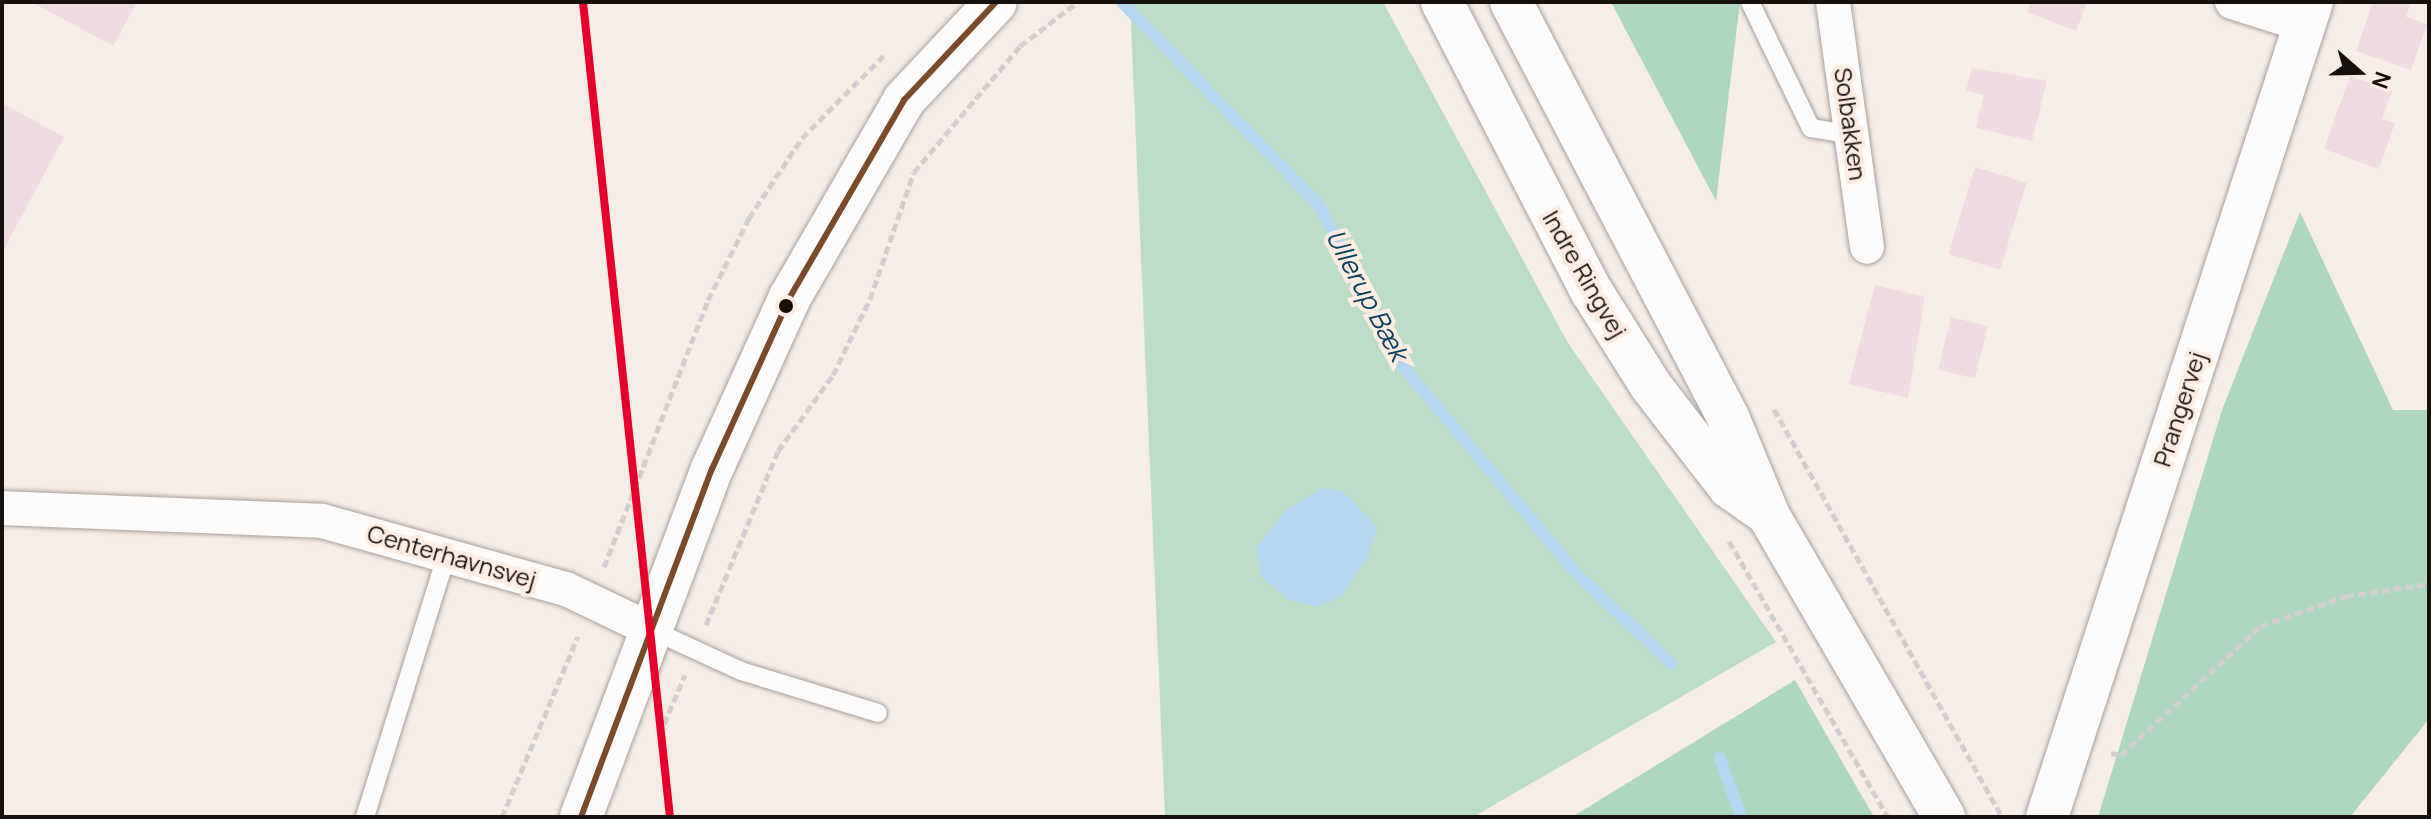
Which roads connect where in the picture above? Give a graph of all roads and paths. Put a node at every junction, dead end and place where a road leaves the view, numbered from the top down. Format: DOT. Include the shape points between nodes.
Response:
graph roads {
  1 [pos="996,2"];
  2 [pos="1078,2"];
  3 [pos="1442,2"];
  4 [pos="1511,2"];
  5 [pos="1750,2"];
  6 [pos="1833,2"];
  7 [pos="2232,2"];
  8 [pos="2309,14"];
  9 [pos="898,41"];
  10 [pos="1854,135"];
  11 [pos="1867,247"];
  12 [pos="1770,402"];
  13 [pos="648,444"];
  14 [pos="762,488"];
  15 [pos="2,508"];
  16 [pos="1769,516"];
  17 [pos="1727,537"];
  18 [pos="447,554"];
  19 [pos="2429,584"];
  20 [pos="650,629"];
  21 [pos="878,713"];
  22 [pos="544,715"];
  23 [pos="2070,746"];
  24 [pos="365,817"];
  25 [pos="502,817"];
  26 [pos="581,817"];
  27 [pos="1888,817"];
  28 [pos="1944,817"];
  29 [pos="2002,817"];
  30 [pos="2047,817"];
  1 -- 20 [label="street" via="904,100 798,284 712,469"];
  2 -- 14 [label="path" via="1020,46 914,172 870,299 833,375 778,451"];
  3 -- 16 [label="street, Indre Ringvej" via="1585,279 1651,386 1729,487"];
  4 -- 16 [label="street, Indre Ringvej" via="1728,417"];
  5 -- 10 [label="lane" via="1811,128"];
  6 -- 10 [label="street, Solbakken"];
  7 -- 8 [label="street"];
  8 -- 23 [label="street, Prangervej"];
  9 -- 13 [label="path" via="802,138 749,218"];
  10 -- 11 [label="street, Solbakken"];
  12 -- 29 [label="path"];
  15 -- 18 [label="street, Centerhavnsvej" via="322,521"];
  16 -- 28 [label="street, Indre Ringvej"];
  17 -- 27 [label="path"];
  18 -- 20 [label="street, Centerhavnsvej" via="566,589"];
  18 -- 24 [label="lane"];
  19 -- 23 [label="path" via="2346,596 2261,626 2121,755"];
  20 -- 21 [label="lane, Centerhavnsvej" via="741,671"];
  20 -- 26 [label="street"];
  22 -- 25 [label="path"];
  23 -- 30 [label="street, Prangervej"];
}
